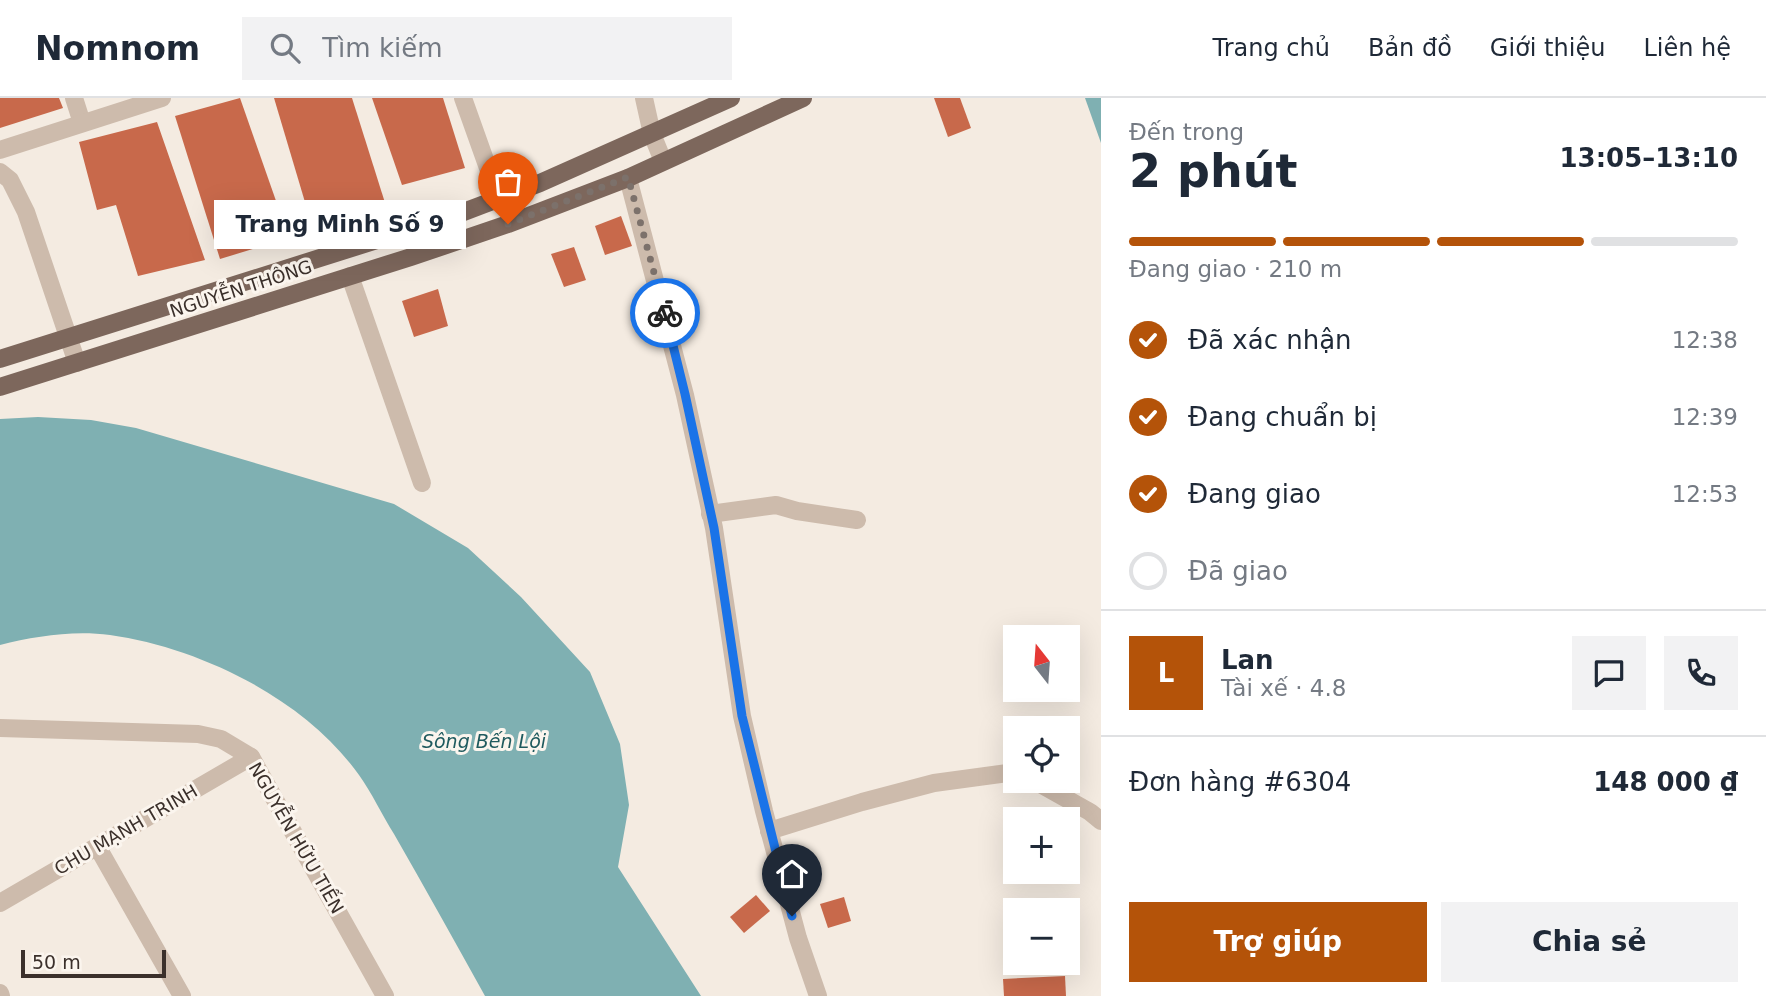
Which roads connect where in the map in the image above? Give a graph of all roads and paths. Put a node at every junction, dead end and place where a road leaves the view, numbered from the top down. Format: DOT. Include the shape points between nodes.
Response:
graph roads {
  1 [pos="74,98"];
  2 [pos="162,98"];
  3 [pos="463,98"];
  4 [pos="644,98"];
  5 [pos="730,98"];
  6 [pos="803,98"];
  7 [pos="82,123"];
  8 [pos="652,134"];
  9 [pos="0,150"];
  10 [pos="663,161"];
  11 [pos="0,172"];
  12 [pos="628,177"];
  13 [pos="499,199"];
  14 [pos="350,276"];
  15 [pos="68,338"];
  16 [pos="0,359"];
  17 [pos="77,363"];
  18 [pos="0,387"];
  19 [pos="422,484"];
  20 [pos="710,514"];
  21 [pos="857,520"];
  22 [pos="0,729"];
  23 [pos="251,757"];
  24 [pos="1003,774"];
  25 [pos="1056,793"];
  26 [pos="1101,821"];
  27 [pos="769,831"];
  28 [pos="97,846"];
  29 [pos="0,903"];
  30 [pos="182,996"];
  31 [pos="385,996"];
  32 [pos="818,996"];
  1 -- 7 [label="street"];
  2 -- 7 [label="street"];
  3 -- 13 [label="street"];
  4 -- 8 [label="street"];
  5 -- 8 [label="main road, NGUYỄN THÔNG"];
  6 -- 10 [label="main road, NGUYỄN THÔNG"];
  7 -- 9 [label="street"];
  8 -- 10 [label="street"];
  8 -- 13 [label="main road, NGUYỄN THÔNG"];
  10 -- 12 [label="main road, NGUYỄN THÔNG"];
  11 -- 15 [label="street" via="10,180 26,212"];
  12 -- 14 [label="main road, NGUYỄN THÔNG" via="508,224"];
  12 -- 20 [label="street" via="685,394"];
  13 -- 15 [label="main road, NGUYỄN THÔNG"];
  14 -- 17 [label="main road, NGUYỄN THÔNG"];
  14 -- 19 [label="street"];
  15 -- 16 [label="main road, NGUYỄN THÔNG"];
  15 -- 17 [label="street"];
  17 -- 18 [label="main road, NGUYỄN THÔNG"];
  20 -- 21 [label="street" via="776,505"];
  20 -- 27 [label="street" via="742,716"];
  22 -- 23 [label="street, NGUYỄN HỮU TIẾN" via="198,734 221,739"];
  23 -- 28 [label="street, CHU MẠNH TRINH"];
  23 -- 31 [label="street, NGUYỄN HỮU TIẾN"];
  24 -- 27 [label="street" via="934,783"];
  25 -- 26 [label="street"];
  27 -- 32 [label="street"];
  28 -- 29 [label="street, CHU MẠNH TRINH"];
  28 -- 30 [label="street"];
}
